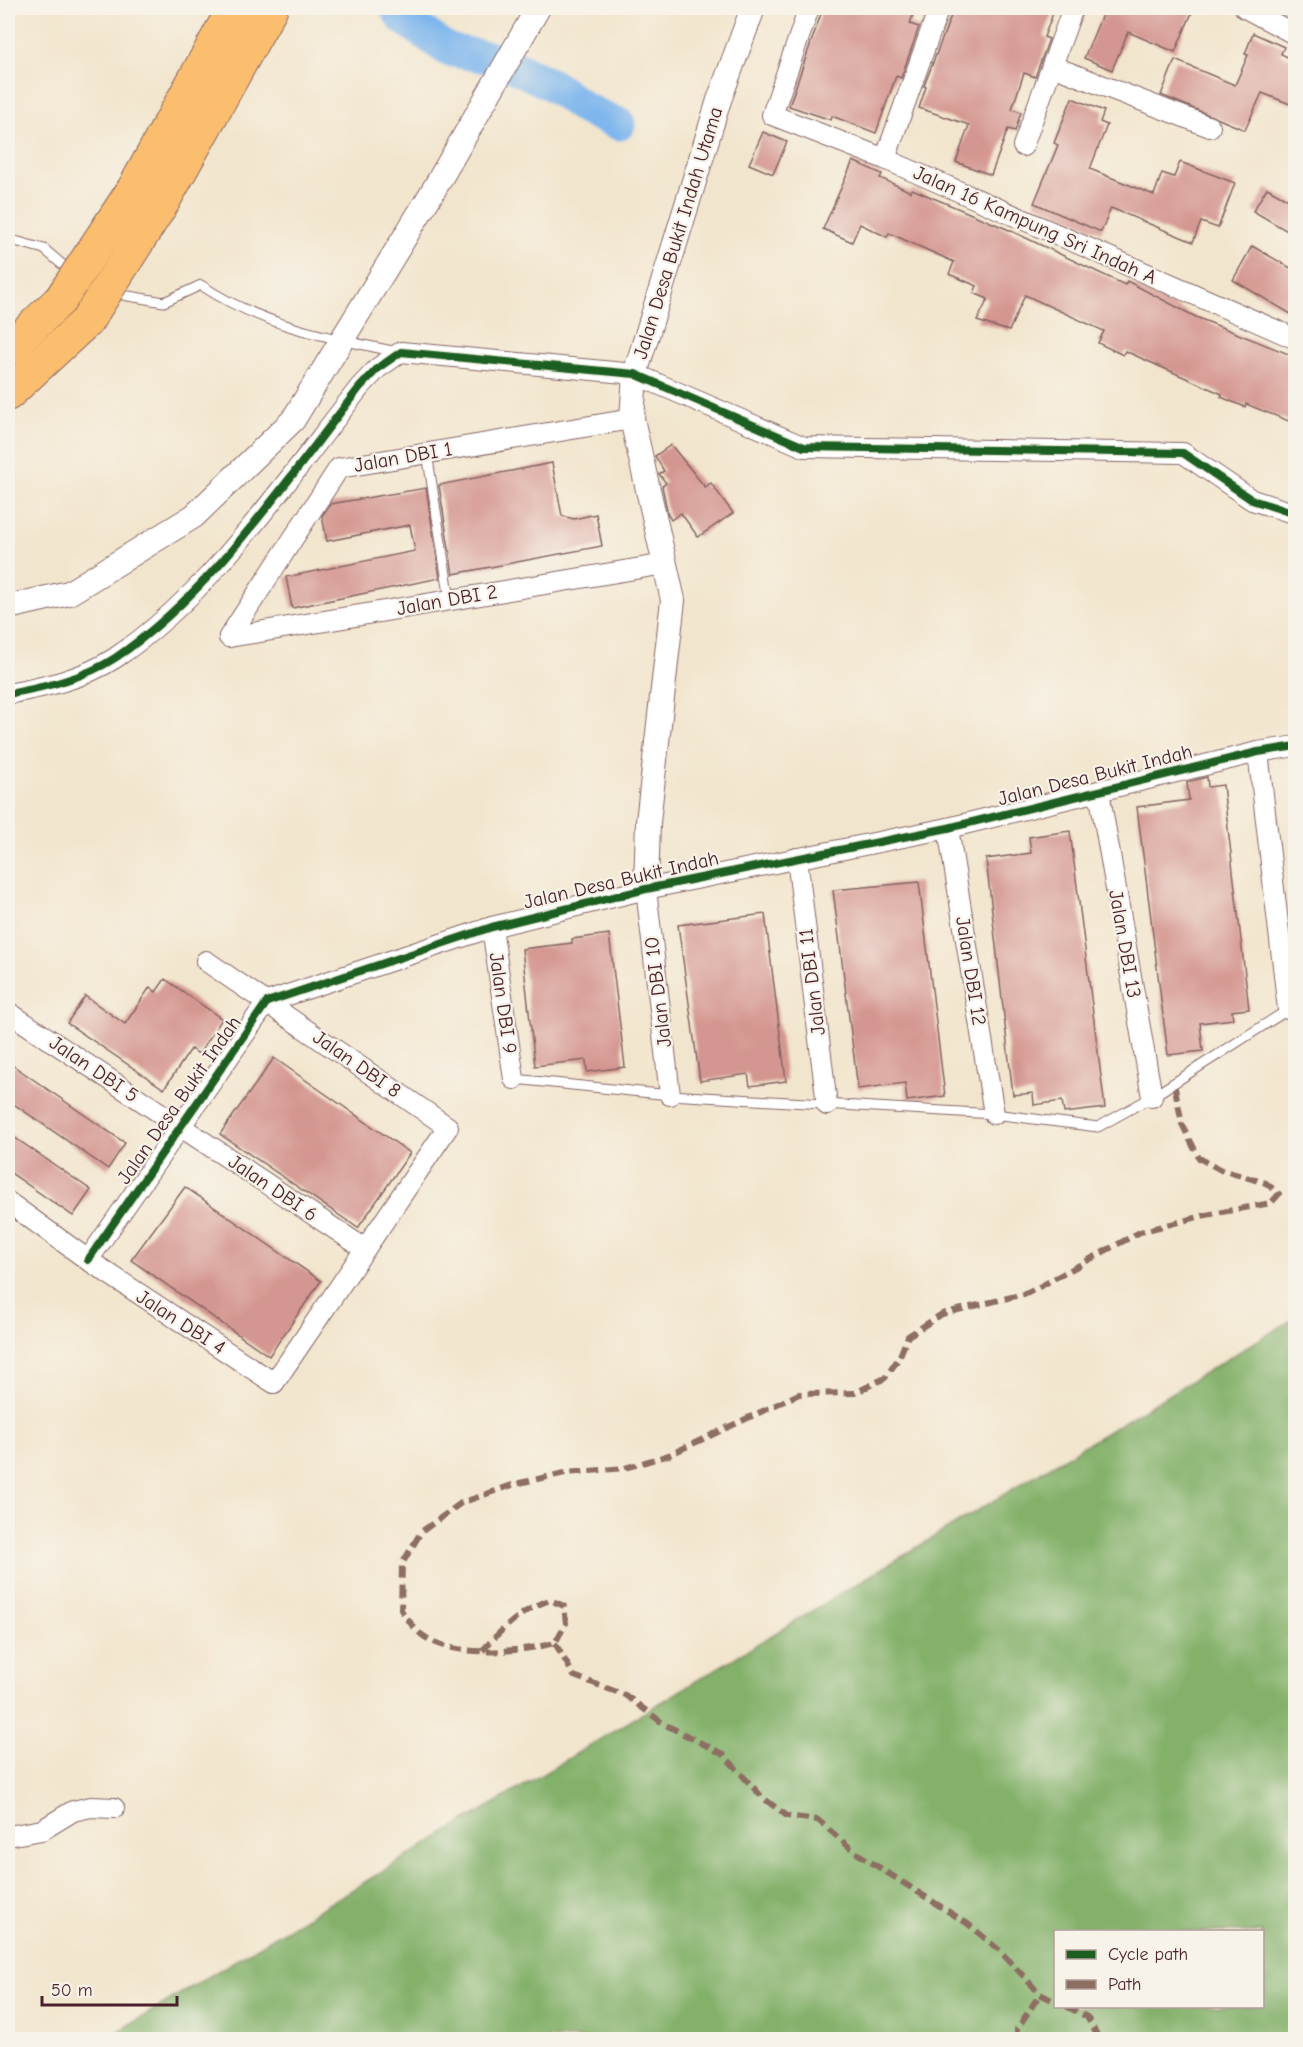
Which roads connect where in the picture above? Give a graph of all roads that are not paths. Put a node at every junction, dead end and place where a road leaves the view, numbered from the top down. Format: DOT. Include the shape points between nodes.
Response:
graph roads {
  1 [pos="234,8"];
  2 [pos="272,8"];
  3 [pos="538,8"];
  4 [pos="753,8"];
  5 [pos="809,8"];
  6 [pos="939,8"];
  7 [pos="1073,8"];
  8 [pos="1245,8"];
  9 [pos="1296,34"];
  10 [pos="1052,66"];
  11 [pos="1210,127"];
  12 [pos="1023,146"];
  13 [pos="885,159"];
  14 [pos="8,239"];
  15 [pos="73,291"];
  16 [pos="90,305"];
  17 [pos="1296,339"];
  18 [pos="342,340"];
  19 [pos="8,350"];
  20 [pos="401,352"];
  21 [pos="635,374"];
  22 [pos="8,394"];
  23 [pos="632,419"];
  24 [pos="427,453"];
  25 [pos="1296,514"];
  26 [pos="665,564"];
  27 [pos="450,600"];
  28 [pos="8,607"];
  29 [pos="228,637"];
  30 [pos="8,694"];
  31 [pos="1296,746"];
  32 [pos="1258,752"];
  33 [pos="1099,791"];
  34 [pos="948,828"];
  35 [pos="797,858"];
  36 [pos="646,889"];
  37 [pos="492,927"];
  38 [pos="206,961"];
  39 [pos="267,1002"];
  40 [pos="1292,1007"];
  41 [pos="8,1012"];
  42 [pos="514,1079"];
  43 [pos="670,1095"];
  44 [pos="1152,1097"];
  45 [pos="827,1106"];
  46 [pos="994,1114"];
  47 [pos="181,1126"];
  48 [pos="8,1202"];
  49 [pos="365,1249"];
  50 [pos="88,1260"];
  51 [pos="114,1808"];
  52 [pos="8,1836"];
  1 -- 15 [label="highway, bridge"];
  2 -- 16 [label="highway, bridge" via="163,202"];
  3 -- 18 [label="street"];
  4 -- 21 [label="street, Jalan Desa Bukit Indah Utama" via="719,100"];
  5 -- 13 [label="street, Jalan 16 Kampung Sri Indah A" via="772,115"];
  6 -- 13 [label="street"];
  7 -- 10 [label="street"];
  8 -- 9 [label="street"];
  10 -- 11 [label="street"];
  10 -- 12 [label="street"];
  13 -- 17 [label="street, Jalan 16 Kampung Sri Indah A"];
  14 -- 15 [label="lane" via="44,249"];
  15 -- 19 [label="highway"];
  16 -- 18 [label="lane" via="164,302 201,285 264,319"];
  16 -- 22 [label="highway"];
  18 -- 20 [label="lane"];
  18 -- 28 [label="street" via="293,420 194,516 69,593"];
  20 -- 21 [label="street"];
  20 -- 30 [label="street" via="360,387 242,538 162,622 114,659 80,676"];
  21 -- 23 [label="street, Jalan Desa Bukit Indah Utama"];
  21 -- 25 [label="street" via="804,447 1183,453 1252,500"];
  23 -- 24 [label="street, Jalan DBI 1"];
  23 -- 26 [label="street, Jalan Desa Bukit Indah Utama"];
  24 -- 27 [label="lane"];
  24 -- 29 [label="street, Jalan DBI 1" via="339,468"];
  26 -- 27 [label="street, Jalan DBI 2"];
  26 -- 36 [label="street, Jalan Desa Bukit Indah Utama" via="673,600 648,822"];
  27 -- 29 [label="street, Jalan DBI 2"];
  31 -- 32 [label="street, Jalan Desa Bukit Indah"];
  32 -- 33 [label="street, Jalan Desa Bukit Indah"];
  32 -- 40 [label="street"];
  33 -- 34 [label="street, Jalan Desa Bukit Indah"];
  33 -- 44 [label="street, Jalan DBI 13"];
  34 -- 35 [label="street, Jalan Desa Bukit Indah"];
  34 -- 46 [label="street, Jalan DBI 12"];
  35 -- 36 [label="street, Jalan Desa Bukit Indah"];
  35 -- 45 [label="street, Jalan DBI 11"];
  36 -- 37 [label="street, Jalan Desa Bukit Indah"];
  36 -- 43 [label="street, Jalan DBI 10"];
  37 -- 39 [label="street, Jalan Desa Bukit Indah"];
  37 -- 42 [label="street, Jalan DBI 9"];
  38 -- 39 [label="street, Jalan DBI 8"];
  39 -- 47 [label="street, Jalan Desa Bukit Indah"];
  39 -- 49 [label="street, Jalan DBI 8" via="448,1127"];
  40 -- 44 [label="lane"];
  41 -- 47 [label="street, Jalan DBI 5"];
  42 -- 43 [label="lane"];
  43 -- 45 [label="lane"];
  44 -- 46 [label="lane" via="1098,1126"];
  45 -- 46 [label="lane"];
  47 -- 49 [label="street, Jalan DBI 6"];
  47 -- 50 [label="street, Jalan Desa Bukit Indah"];
  48 -- 50 [label="street, Jalan DBI 4"];
  49 -- 50 [label="street, Jalan DBI 4" via="274,1383"];
  51 -- 52 [label="street" via="73,1811 42,1830"];
}
